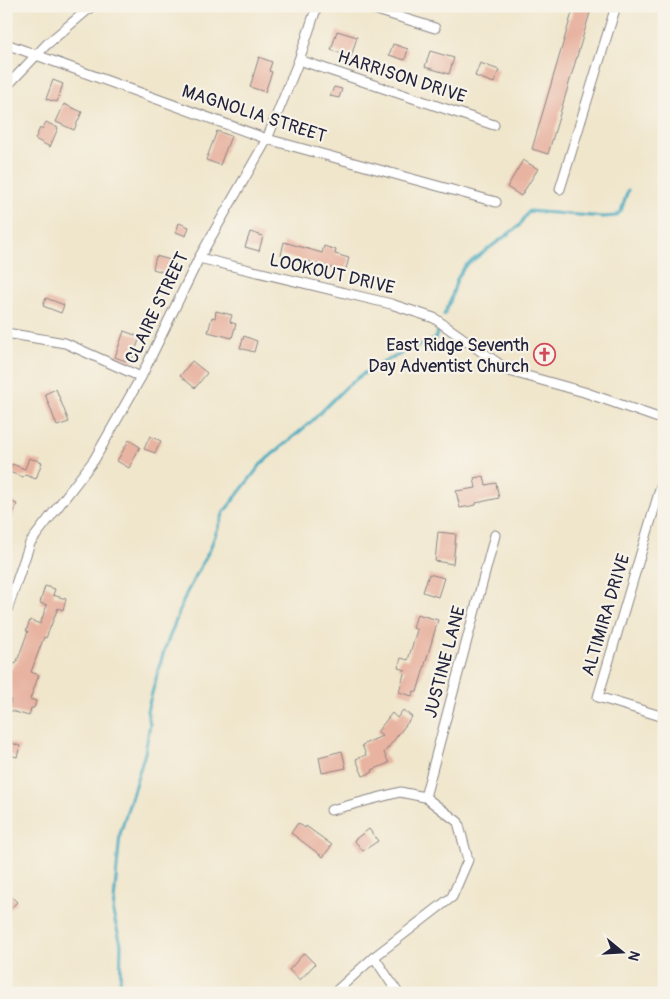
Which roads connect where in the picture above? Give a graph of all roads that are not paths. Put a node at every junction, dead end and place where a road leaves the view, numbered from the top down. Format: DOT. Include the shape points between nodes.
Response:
graph roads {
  1 [pos="92,6"];
  2 [pos="316,6"];
  3 [pos="364,6"];
  4 [pos="616,6"];
  5 [pos="435,28"];
  6 [pos="6,44"];
  7 [pos="37,55"];
  8 [pos="299,60"];
  9 [pos="6,87"];
  10 [pos="494,125"];
  11 [pos="267,139"];
  12 [pos="560,189"];
  13 [pos="496,202"];
  14 [pos="199,258"];
  15 [pos="6,333"];
  16 [pos="141,378"];
  17 [pos="664,420"];
  18 [pos="664,476"];
  19 [pos="495,535"];
  20 [pos="6,613"];
  21 [pos="664,718"];
  22 [pos="425,797"];
  23 [pos="331,810"];
  24 [pos="374,957"];
  25 [pos="334,993"];
  26 [pos="398,993"];
  1 -- 7 [label="street"];
  2 -- 8 [label="street, CLAIRE STREET"];
  3 -- 5 [label="street"];
  4 -- 12 [label="street"];
  6 -- 7 [label="street, MAGNOLIA STREET"];
  7 -- 9 [label="street"];
  7 -- 11 [label="street, MAGNOLIA STREET"];
  8 -- 10 [label="street, HARRISON DRIVE"];
  8 -- 11 [label="street, CLAIRE STREET"];
  11 -- 13 [label="street, MAGNOLIA STREET"];
  11 -- 14 [label="street, CLAIRE STREET"];
  14 -- 16 [label="street, CLAIRE STREET"];
  14 -- 17 [label="street, LOOKOUT DRIVE" via="391,304 434,318 509,371 584,392"];
  15 -- 16 [label="street" via="65,343"];
  16 -- 20 [label="street, CLAIRE STREET" via="94,460 30,543"];
  18 -- 21 [label="street, ALTIMIRA DRIVE" via="598,697"];
  19 -- 22 [label="street, JUSTINE LANE"];
  22 -- 23 [label="street" via="400,792"];
  22 -- 24 [label="street" via="458,822 468,860 452,897"];
  24 -- 25 [label="street"];
  24 -- 26 [label="street"];
}
